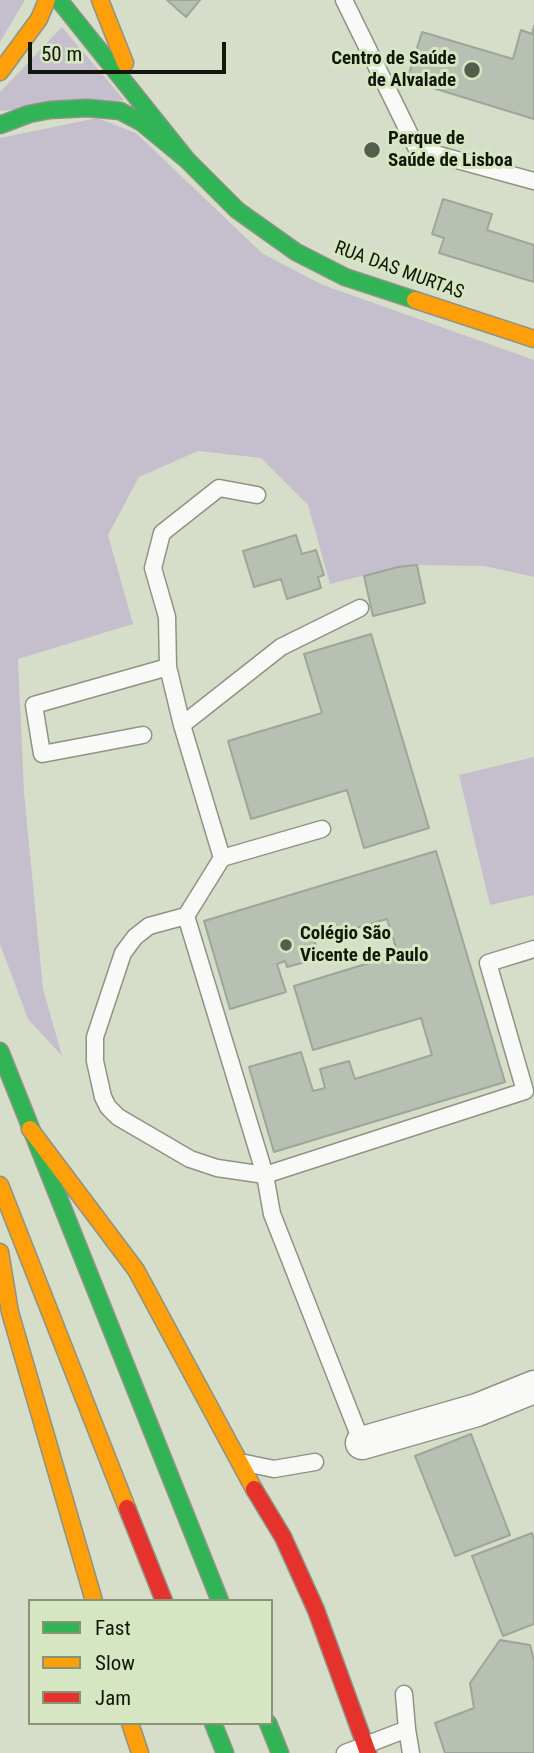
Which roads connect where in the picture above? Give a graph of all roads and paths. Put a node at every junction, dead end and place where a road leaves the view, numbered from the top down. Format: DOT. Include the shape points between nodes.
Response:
graph roads {
  1 [pos="47,0"];
  2 [pos="59,0"];
  3 [pos="100,0"];
  4 [pos="344,0"];
  5 [pos="0,72"];
  6 [pos="141,104"];
  7 [pos="0,125"];
  8 [pos="187,160"];
  9 [pos="534,181"];
  10 [pos="534,339"];
  11 [pos="257,495"];
  12 [pos="359,608"];
  13 [pos="168,667"];
  14 [pos="182,725"];
  15 [pos="143,735"];
  16 [pos="322,829"];
  17 [pos="222,858"];
  18 [pos="186,916"];
  19 [pos="534,949"];
  20 [pos="0,1052"];
  21 [pos="30,1129"];
  22 [pos="265,1175"];
  23 [pos="0,1185"];
  24 [pos="0,1252"];
  25 [pos="533,1387"];
  26 [pos="362,1443"];
  27 [pos="238,1461"];
  28 [pos="315,1462"];
  29 [pos="93,1599"];
  30 [pos="163,1599"];
  31 [pos="219,1599"];
  32 [pos="404,1694"];
  33 [pos="131,1725"];
  34 [pos="214,1725"];
  35 [pos="269,1725"];
  36 [pos="407,1729"];
  37 [pos="367,1749"];
  38 [pos="140,1753"];
  39 [pos="225,1753"];
  40 [pos="280,1753"];
  41 [pos="345,1753"];
  42 [pos="411,1753"];
  1 -- 5 [label="main road"];
  2 -- 6 [label="main road, RUA DAS MURTAS"];
  3 -- 6 [label="main road, RUA DAS MURTAS"];
  4 -- 9 [label="lane" via="416,149"];
  6 -- 8 [label="main road, RUA DAS MURTAS"];
  7 -- 8 [label="main road" via="50,110 120,111 141,122"];
  8 -- 10 [label="main road, RUA DAS MURTAS" via="237,210 320,265 404,298"];
  11 -- 13 [label="lane" via="219,488 162,533 153,568 167,617"];
  12 -- 14 [label="lane" via="281,647"];
  13 -- 14 [label="lane"];
  13 -- 15 [label="lane" via="34,705 42,754"];
  14 -- 17 [label="lane"];
  16 -- 17 [label="lane"];
  17 -- 18 [label="lane"];
  18 -- 22 [label="lane"];
  18 -- 22 [label="lane" via="149,926 123,953 95,1037 103,1097 118,1117 190,1159"];
  19 -- 22 [label="lane" via="488,963 525,1091"];
  20 -- 21 [label="main road"];
  21 -- 27 [label="main road" via="136,1270"];
  21 -- 31 [label="main road"];
  22 -- 26 [label="lane" via="272,1214"];
  23 -- 30 [label="main road"];
  24 -- 29 [label="main road" via="10,1312"];
  25 -- 26 [label="street" via="477,1410"];
  27 -- 28 [label="lane" via="274,1469"];
  27 -- 37 [label="main road" via="302,1575"];
  32 -- 36 [label="lane"];
  33 -- 38 [label="main road"];
  34 -- 39 [label="main road"];
  35 -- 40 [label="main road"];
  36 -- 37 [label="lane"];
  36 -- 42 [label="lane"];
  37 -- 41 [label="lane"];
}
